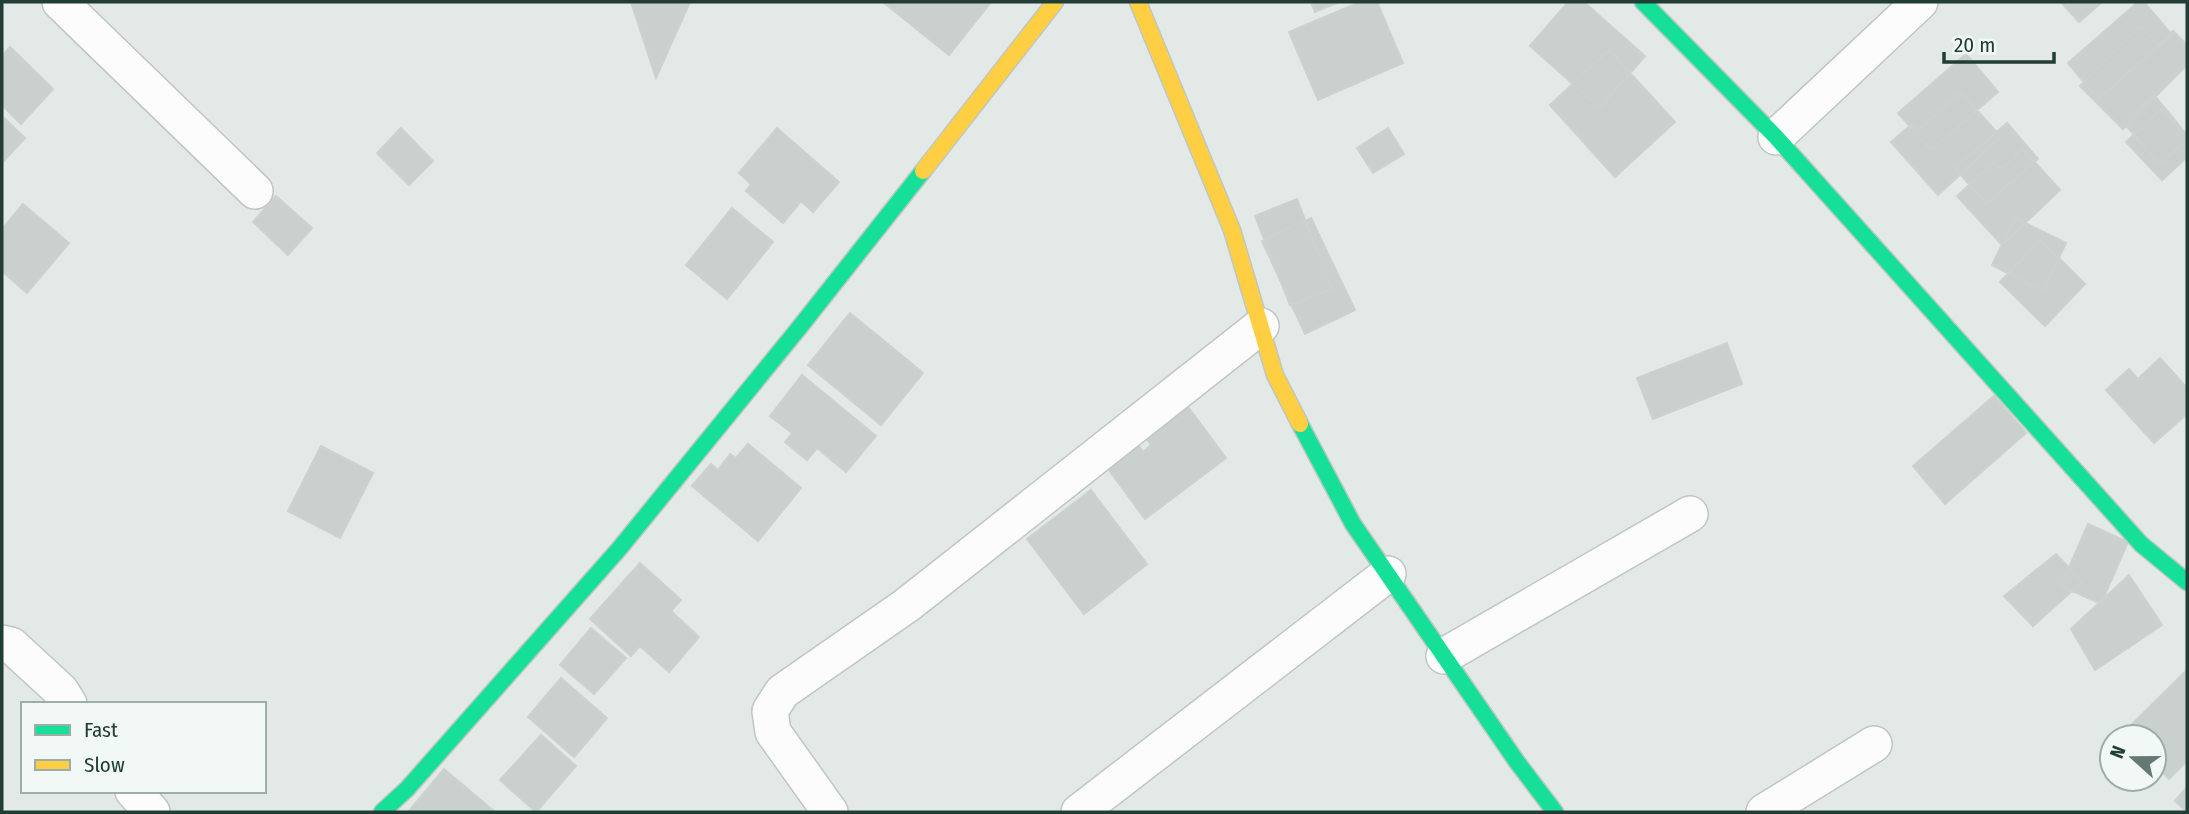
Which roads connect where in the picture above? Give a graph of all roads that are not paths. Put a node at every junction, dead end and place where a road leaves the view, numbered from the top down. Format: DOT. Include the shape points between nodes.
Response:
graph roads {
  1 [pos="60,2"];
  2 [pos="1055,2"];
  3 [pos="1138,2"];
  4 [pos="1643,2"];
  5 [pos="1920,2"];
  6 [pos="1776,137"];
  7 [pos="254,191"];
  8 [pos="1261,326"];
  9 [pos="1690,514"];
  10 [pos="1388,574"];
  11 [pos="2187,582"];
  12 [pos="2,643"];
  13 [pos="1444,656"];
  14 [pos="68,702"];
  15 [pos="1874,744"];
  16 [pos="135,793"];
  17 [pos="152,812"];
  18 [pos="382,812"];
  19 [pos="830,812"];
  20 [pos="1079,812"];
  21 [pos="1555,812"];
  22 [pos="1764,812"];
  1 -- 7 [label="street"];
  2 -- 18 [label="street" via="619,549"];
  3 -- 8 [label="street" via="1232,230"];
  4 -- 6 [label="street"];
  5 -- 6 [label="street"];
  6 -- 11 [label="street" via="2141,544"];
  8 -- 10 [label="street" via="1275,375 1353,524"];
  8 -- 19 [label="street" via="907,605 782,692 770,711 772,732"];
  9 -- 13 [label="street"];
  10 -- 13 [label="street"];
  10 -- 20 [label="street"];
  12 -- 14 [label="street" via="10,645"];
  13 -- 21 [label="street"];
  15 -- 22 [label="street"];
  16 -- 17 [label="street"];
}
